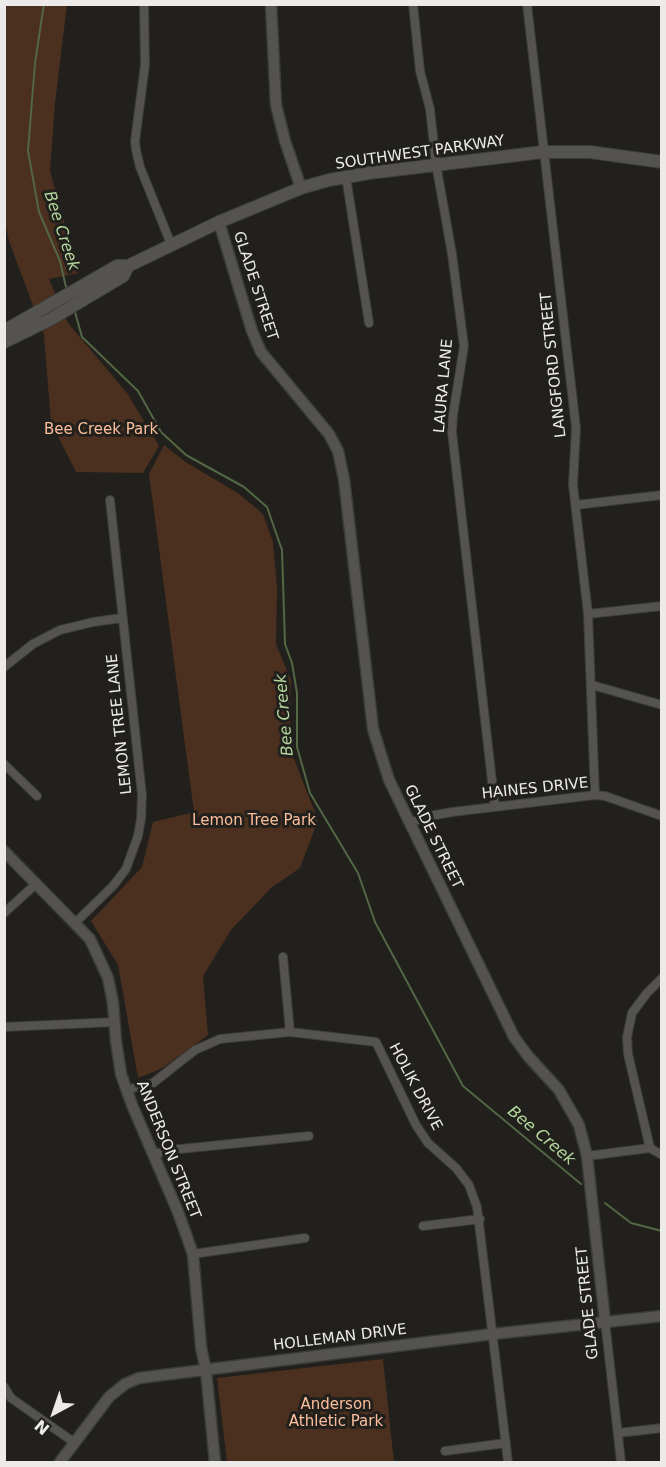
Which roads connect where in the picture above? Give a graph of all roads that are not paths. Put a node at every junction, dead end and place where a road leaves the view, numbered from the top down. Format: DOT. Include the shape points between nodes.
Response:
graph roads {
  1 [pos="144,4"];
  2 [pos="271,4"];
  3 [pos="413,4"];
  4 [pos="527,4"];
  5 [pos="543,152"];
  6 [pos="662,162"];
  7 [pos="436,164"];
  8 [pos="346,177"];
  9 [pos="301,188"];
  10 [pos="219,222"];
  11 [pos="171,244"];
  12 [pos="128,266"];
  13 [pos="369,323"];
  14 [pos="4,331"];
  15 [pos="4,342"];
  16 [pos="662,495"];
  17 [pos="110,500"];
  18 [pos="576,505"];
  19 [pos="662,606"];
  20 [pos="588,614"];
  21 [pos="122,618"];
  22 [pos="4,667"];
  23 [pos="592,685"];
  24 [pos="662,705"];
  25 [pos="4,764"];
  26 [pos="595,795"];
  27 [pos="37,796"];
  28 [pos="495,807"];
  29 [pos="662,816"];
  30 [pos="409,823"];
  31 [pos="4,851"];
  32 [pos="37,884"];
  33 [pos="4,913"];
  34 [pos="76,922"];
  35 [pos="283,957"];
  36 [pos="662,978"];
  37 [pos="115,1022"];
  38 [pos="4,1027"];
  39 [pos="290,1032"];
  40 [pos="126,1090"];
  41 [pos="309,1136"];
  42 [pos="650,1148"];
  43 [pos="153,1154"];
  44 [pos="662,1155"];
  45 [pos="587,1156"];
  46 [pos="480,1219"];
  47 [pos="423,1226"];
  48 [pos="306,1238"];
  49 [pos="193,1254"];
  50 [pos="662,1316"];
  51 [pos="605,1321"];
  52 [pos="493,1334"];
  53 [pos="206,1371"];
  54 [pos="4,1387"];
  55 [pos="662,1428"];
  56 [pos="618,1433"];
  57 [pos="75,1443"];
  58 [pos="506,1443"];
  59 [pos="445,1451"];
  60 [pos="60,1462"];
  61 [pos="215,1462"];
  62 [pos="508,1462"];
  63 [pos="621,1462"];
  1 -- 11 [label="street" via="145,66 136,150"];
  2 -- 9 [label="street" via="276,105"];
  3 -- 7 [label="street, LAURA LANE"];
  4 -- 5 [label="street, LANGFORD STREET"];
  5 -- 6 [label="main road, SOUTHWEST PARKWAY" via="590,152"];
  5 -- 7 [label="main road, SOUTHWEST PARKWAY"];
  5 -- 18 [label="street, LANGFORD STREET" via="576,428"];
  7 -- 8 [label="main road, SOUTHWEST PARKWAY"];
  7 -- 28 [label="street, LAURA LANE" via="453,254 464,346 452,432"];
  8 -- 9 [label="main road, SOUTHWEST PARKWAY"];
  8 -- 13 [label="street"];
  9 -- 10 [label="main road, SOUTHWEST PARKWAY"];
  10 -- 11 [label="main road, SOUTHWEST PARKWAY"];
  10 -- 30 [label="street, GLADE STREET" via="261,352 329,434 338,451 373,729 389,780"];
  11 -- 12 [label="main road, SOUTHWEST PARKWAY"];
  12 -- 14 [label="main road, SOUTHWEST PARKWAY" via="117,266"];
  12 -- 15 [label="main road, SOUTHWEST PARKWAY" via="123,276"];
  16 -- 18 [label="street"];
  17 -- 21 [label="street, LEMON TREE LANE"];
  18 -- 20 [label="street, LANGFORD STREET"];
  19 -- 20 [label="street"];
  20 -- 23 [label="street, LANGFORD STREET"];
  21 -- 22 [label="street" via="60,630 33,644"];
  21 -- 34 [label="street, LEMON TREE LANE" via="142,795 141,819 126,869"];
  23 -- 24 [label="street"];
  23 -- 26 [label="street, LANGFORD STREET"];
  25 -- 27 [label="street"];
  26 -- 28 [label="street, HAINES DRIVE"];
  26 -- 29 [label="street, HAINES DRIVE"];
  28 -- 30 [label="street, HAINES DRIVE" via="430,816"];
  30 -- 45 [label="street, GLADE STREET" via="514,1037 574,1113"];
  31 -- 32 [label="street, ANDERSON STREET"];
  32 -- 33 [label="street"];
  32 -- 34 [label="street, ANDERSON STREET"];
  34 -- 37 [label="street, ANDERSON STREET" via="90,939 108,978"];
  35 -- 39 [label="street"];
  36 -- 42 [label="street" via="632,1013 627,1037"];
  37 -- 38 [label="street"];
  37 -- 40 [label="street, ANDERSON STREET"];
  39 -- 40 [label="street, HOLIK DRIVE" via="210,1042 153,1083"];
  39 -- 46 [label="street, HOLIK DRIVE" via="376,1042 422,1134 469,1185"];
  40 -- 43 [label="street, ANDERSON STREET"];
  41 -- 43 [label="street"];
  42 -- 44 [label="street"];
  42 -- 45 [label="street"];
  43 -- 49 [label="street, ANDERSON STREET"];
  45 -- 51 [label="street, GLADE STREET"];
  46 -- 47 [label="street"];
  46 -- 52 [label="street, HOLIK DRIVE"];
  48 -- 49 [label="street"];
  49 -- 53 [label="street, ANDERSON STREET"];
  50 -- 51 [label="street, HOLLEMAN DRIVE"];
  51 -- 52 [label="street, HOLLEMAN DRIVE"];
  51 -- 56 [label="street, GLADE STREET"];
  52 -- 53 [label="street, HOLLEMAN DRIVE"];
  52 -- 58 [label="street, HOLIK DRIVE"];
  53 -- 57 [label="street, HOLLEMAN DRIVE" via="140,1378 125,1384 109,1397"];
  53 -- 61 [label="street, ANDERSON STREET"];
  54 -- 57 [label="street" via="11,1398"];
  55 -- 56 [label="street"];
  56 -- 63 [label="street, GLADE STREET"];
  57 -- 60 [label="street, HOLLEMAN DRIVE"];
  58 -- 59 [label="street"];
  58 -- 62 [label="street, HOLIK DRIVE"];
}
